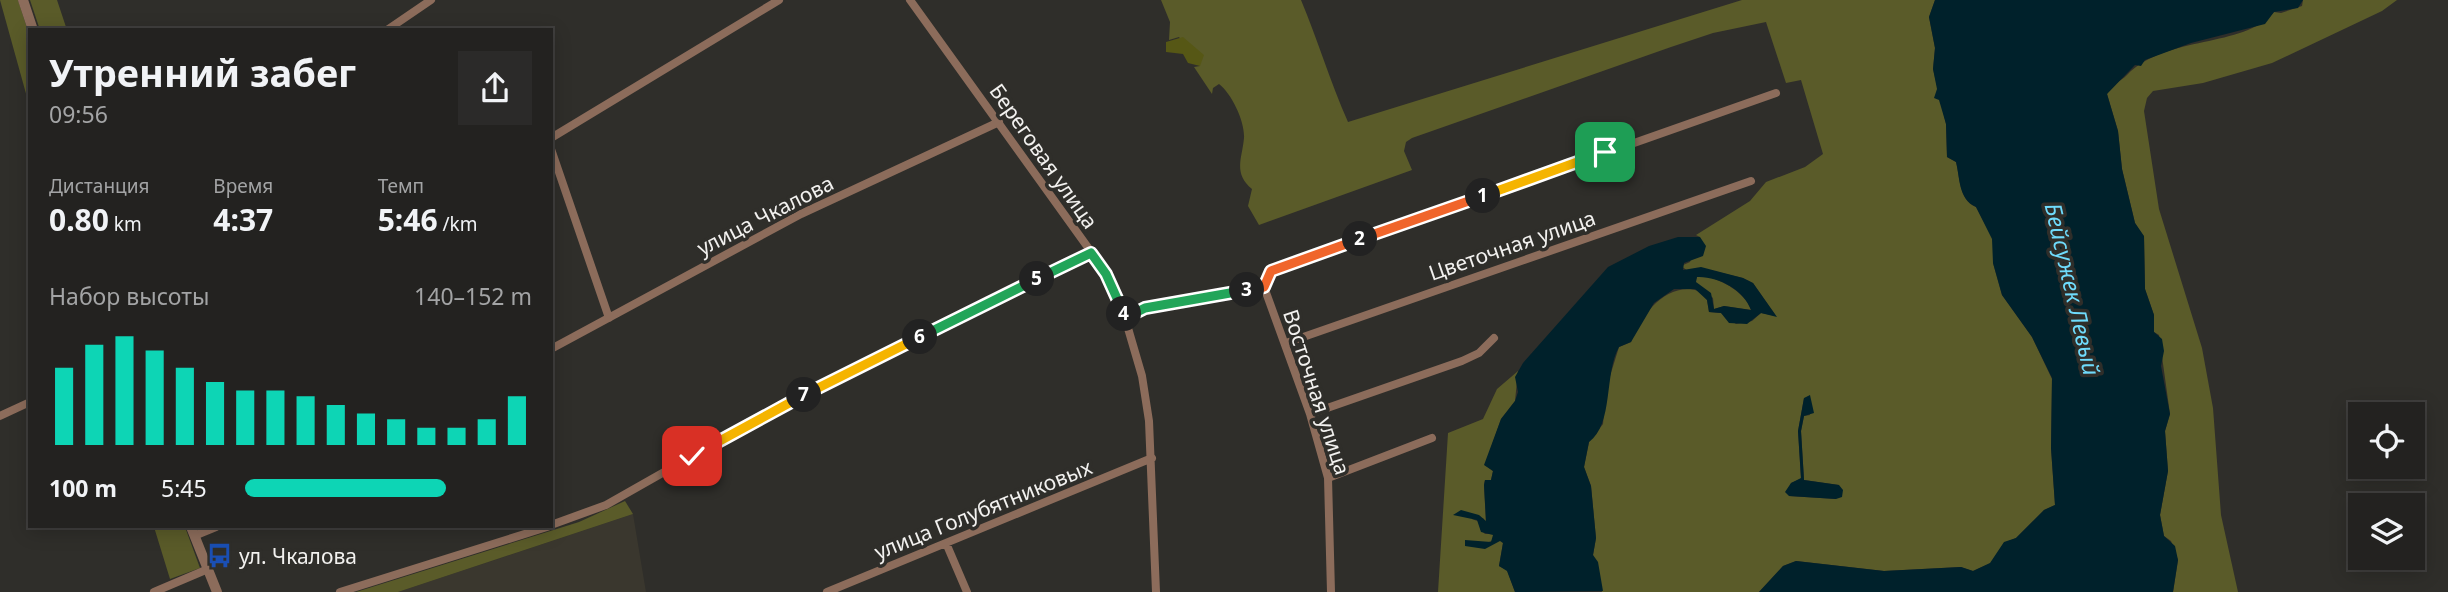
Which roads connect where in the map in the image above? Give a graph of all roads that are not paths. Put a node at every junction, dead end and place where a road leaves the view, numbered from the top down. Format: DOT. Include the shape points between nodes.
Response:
graph roads {
  1 [pos="23,0"];
  2 [pos="431,0"];
  3 [pos="779,0"];
  4 [pos="910,0"];
  5 [pos="32,28"];
  6 [pos="390,28"];
  7 [pos="1776,93"];
  8 [pos="999,122"];
  9 [pos="553,137"];
  10 [pos="553,155"];
  11 [pos="1751,181"];
  12 [pos="1091,253"];
  13 [pos="1264,287"];
  14 [pos="609,318"];
  15 [pos="1125,318"];
  16 [pos="1494,338"];
  17 [pos="1286,343"];
  18 [pos="553,348"];
  19 [pos="28,402"];
  20 [pos="1310,414"];
  21 [pos="0,416"];
  22 [pos="1432,438"];
  23 [pos="1152,458"];
  24 [pos="1328,478"];
  25 [pos="553,525"];
  26 [pos="210,528"];
  27 [pos="543,528"];
  28 [pos="192,531"];
  29 [pos="946,543"];
  30 [pos="208,569"];
  31 [pos="155,592"];
  32 [pos="217,592"];
  33 [pos="340,592"];
  34 [pos="827,592"];
  35 [pos="967,592"];
  36 [pos="1156,592"];
  37 [pos="1331,592"];
  1 -- 5 [label="street"];
  2 -- 6 [label="street"];
  3 -- 9 [label="street"];
  4 -- 8 [label="street, Береговая улица"];
  7 -- 13 [label="street" via="1271,271"];
  8 -- 12 [label="street, Береговая улица"];
  8 -- 14 [label="street, улица Чкалова" via="801,214"];
  10 -- 14 [label="street"];
  11 -- 17 [label="street, Цветочная улица"];
  12 -- 15 [label="street, Береговая улица" via="1106,274"];
  12 -- 25 [label="street" via="778,408 606,505"];
  13 -- 15 [label="street" via="1145,308"];
  13 -- 17 [label="street, Восточная улица"];
  14 -- 18 [label="street, улица Чкалова"];
  15 -- 23 [label="street, Береговая улица" via="1142,376"];
  16 -- 20 [label="street" via="1462,361"];
  17 -- 20 [label="street, Восточная улица"];
  19 -- 21 [label="street"];
  20 -- 24 [label="street, Восточная улица"];
  22 -- 24 [label="street"];
  23 -- 29 [label="street, улица Голубятниковых"];
  23 -- 36 [label="street, Береговая улица"];
  24 -- 37 [label="street, Восточная улица"];
  26 -- 28 [label="street"];
  27 -- 33 [label="street"];
  28 -- 30 [label="street"];
  29 -- 34 [label="street, улица Голубятниковых"];
  29 -- 35 [label="street"];
  30 -- 31 [label="street"];
  30 -- 32 [label="street"];
}
